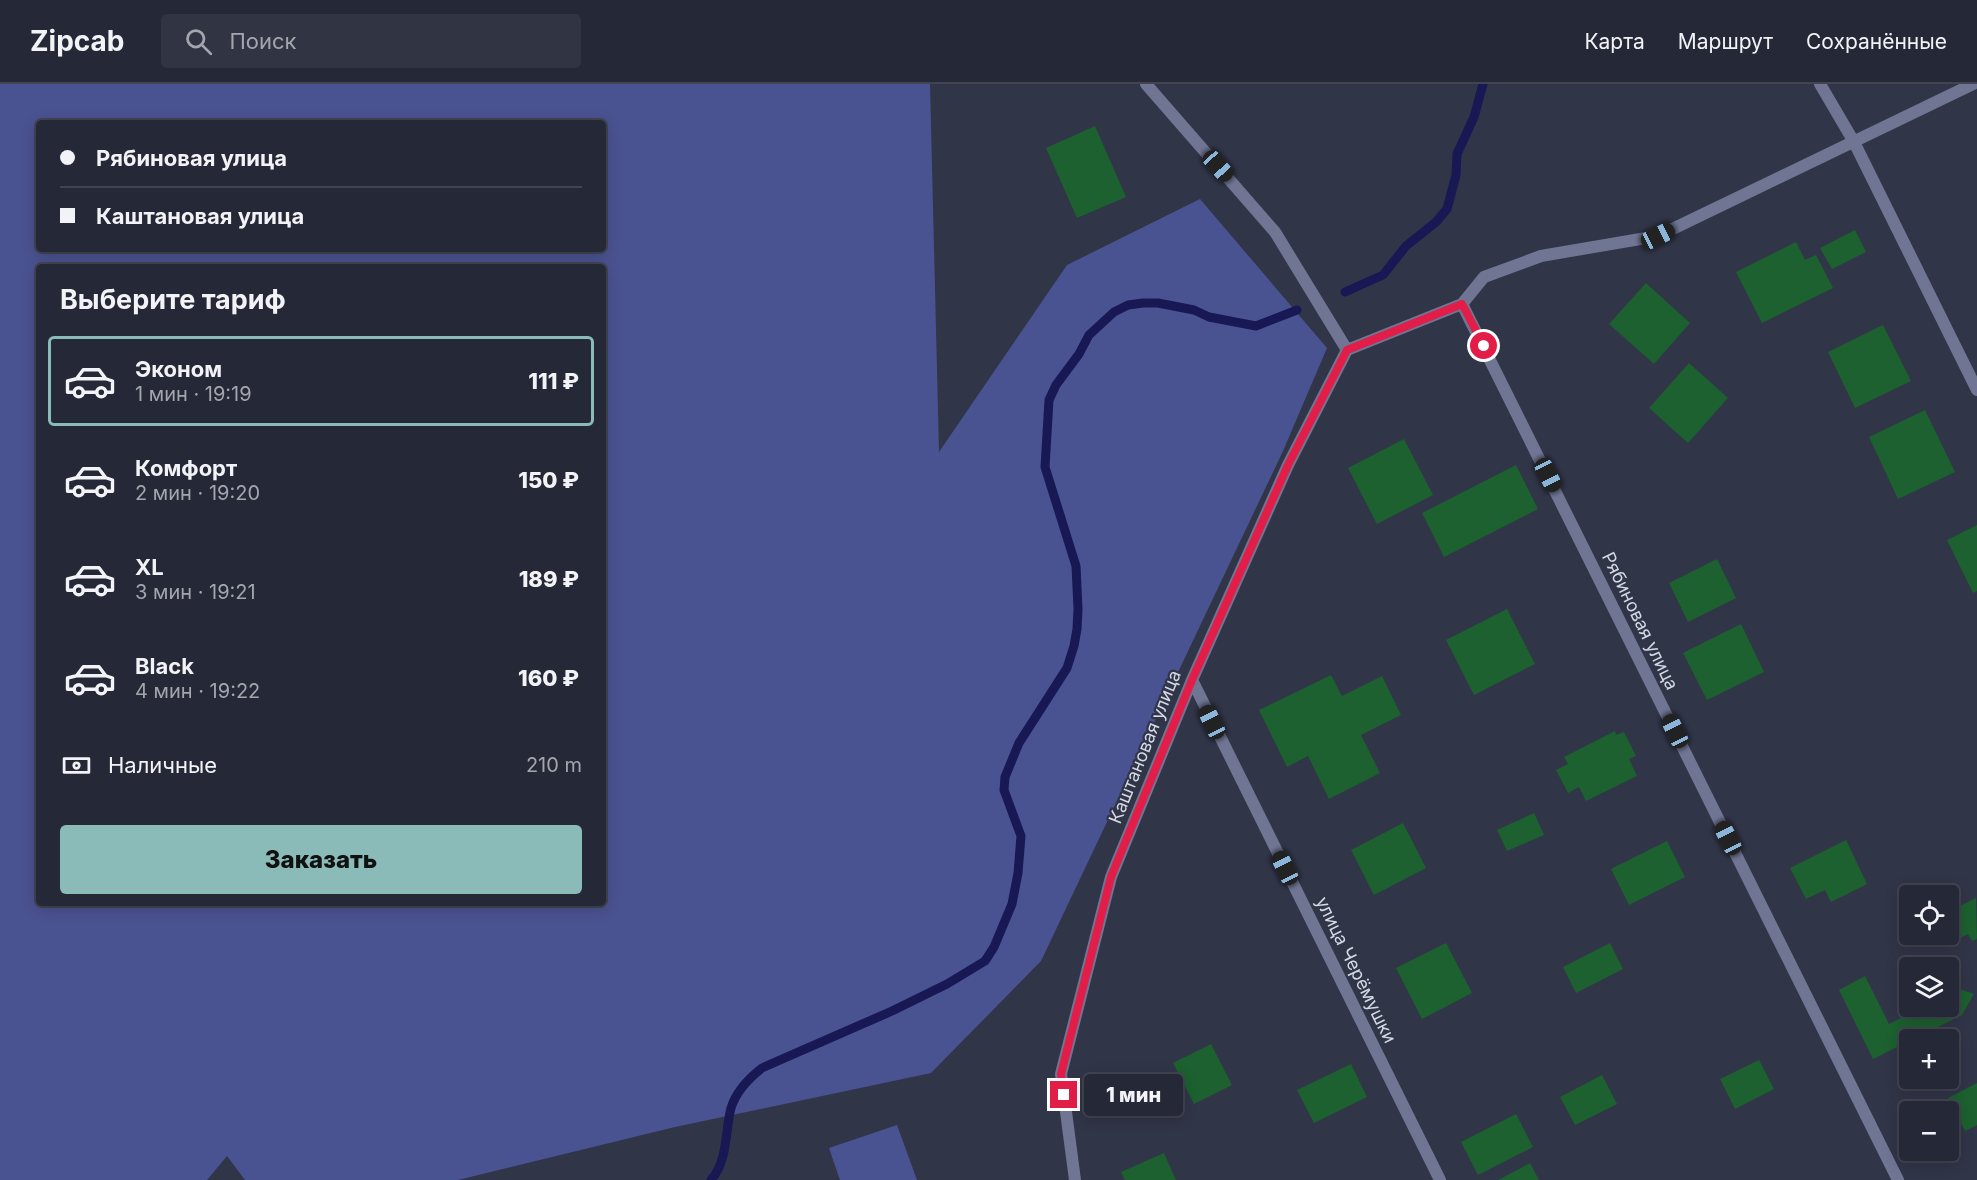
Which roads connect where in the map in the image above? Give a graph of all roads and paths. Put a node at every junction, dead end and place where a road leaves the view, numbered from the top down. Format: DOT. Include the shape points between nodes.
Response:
graph roads {
  1 [pos="1146,84"];
  2 [pos="1820,84"];
  3 [pos="1972,84"];
  4 [pos="1854,142"];
  5 [pos="1462,304"];
  6 [pos="1347,350"];
  7 [pos="1977,390"];
  8 [pos="1192,680"];
  9 [pos="1075,1180"];
  10 [pos="1440,1180"];
  11 [pos="1898,1180"];
  1 -- 6 [label="street" via="1275,232"];
  2 -- 4 [label="street"];
  3 -- 4 [label="street"];
  4 -- 5 [label="street" via="1658,236 1541,256 1484,277"];
  4 -- 7 [label="street"];
  5 -- 6 [label="street"];
  5 -- 11 [label="street, Рябиновая улица"];
  6 -- 8 [label="street, Каштановая улица" via="1288,465"];
  8 -- 9 [label="street, Каштановая улица" via="1111,877 1061,1074"];
  8 -- 10 [label="street, улица Черёмушки"];
}
